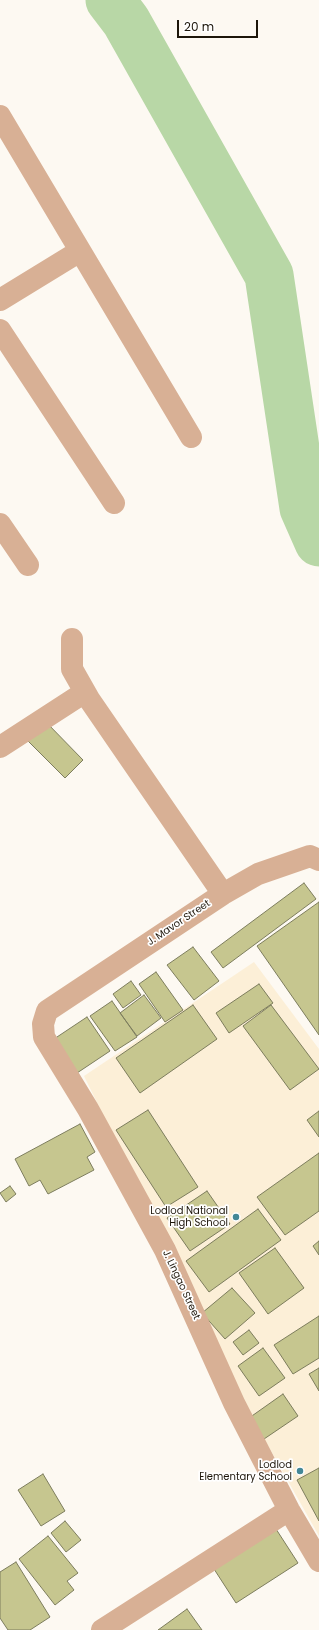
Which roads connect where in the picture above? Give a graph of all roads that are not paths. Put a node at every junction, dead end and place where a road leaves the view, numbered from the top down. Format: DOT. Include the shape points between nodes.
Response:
graph roads {
  1 [pos="0,116"];
  2 [pos="80,251"];
  3 [pos="0,300"];
  4 [pos="0,330"];
  5 [pos="191,438"];
  6 [pos="114,503"];
  7 [pos="0,524"];
  8 [pos="28,565"];
  9 [pos="72,639"];
  10 [pos="85,692"];
  11 [pos="0,747"];
  12 [pos="319,860"];
  13 [pos="223,894"];
  14 [pos="47,1011"];
  15 [pos="289,1510"];
  16 [pos="319,1561"];
  17 [pos="102,1630"];
  1 -- 2 [label="street"];
  2 -- 3 [label="street"];
  2 -- 5 [label="street"];
  4 -- 6 [label="street"];
  7 -- 8 [label="street"];
  9 -- 10 [label="street" via="72,668"];
  10 -- 11 [label="street"];
  10 -- 13 [label="street"];
  12 -- 13 [label="street, J. Mavor Street" via="310,856 258,874"];
  13 -- 14 [label="street, J. Mavor Street"];
  14 -- 15 [label="street, J. Lingao Street" via="43,1024 44,1037 88,1109 165,1250 234,1403"];
  15 -- 16 [label="street, J. Lingao Street"];
  15 -- 17 [label="street"];
}
